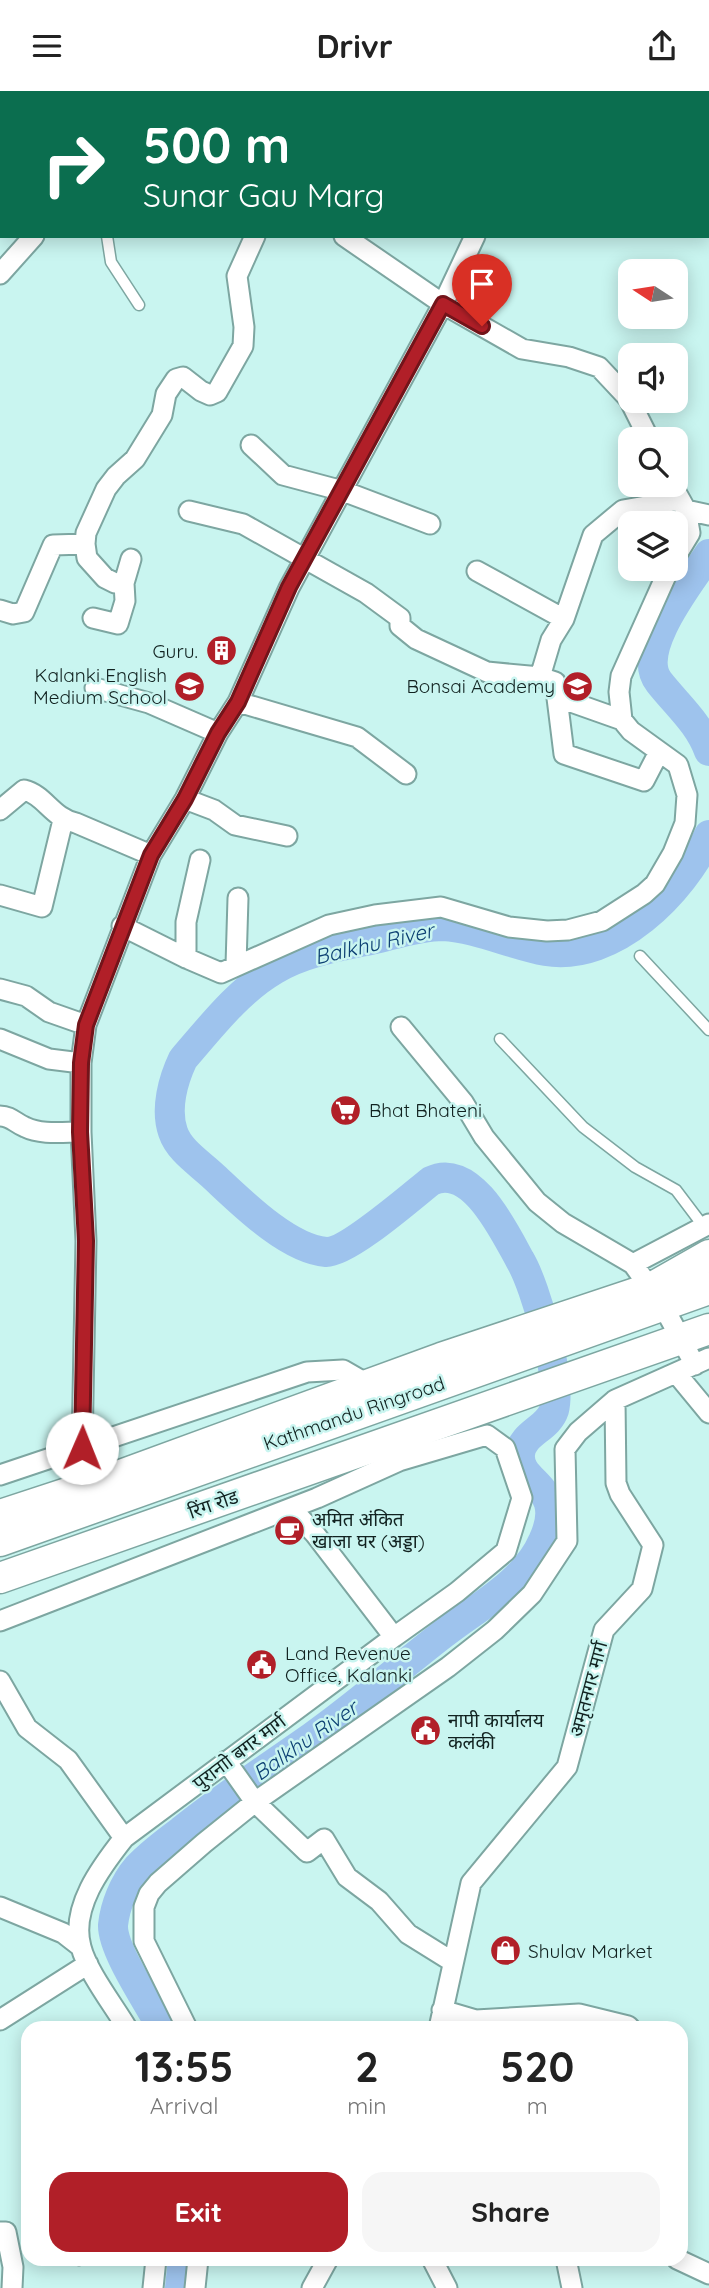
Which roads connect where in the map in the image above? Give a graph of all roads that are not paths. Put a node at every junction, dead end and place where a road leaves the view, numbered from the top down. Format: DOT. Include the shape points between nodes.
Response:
graph roads {
  1 [pos="31,238"];
  2 [pos="108,238"];
  3 [pos="254,238"];
  4 [pos="347,238"];
  5 [pos="474,238"];
  6 [pos="0,274"];
  7 [pos="443,304"];
  8 [pos="139,305"];
  9 [pos="643,427"];
  10 [pos="251,445"];
  11 [pos="343,491"];
  12 [pos="688,504"];
  13 [pos="189,511"];
  14 [pos="430,524"];
  15 [pos="688,536"];
  16 [pos="85,544"];
  17 [pos="131,559"];
  18 [pos="304,559"];
  19 [pos="477,571"];
  20 [pos="664,581"];
  21 [pos="124,583"];
  22 [pos="0,610"];
  23 [pos="93,618"];
  24 [pos="564,619"];
  25 [pos="540,677"];
  26 [pos="94,688"];
  27 [pos="557,697"];
  28 [pos="238,702"];
  29 [pos="622,720"];
  30 [pos="218,733"];
  31 [pos="659,752"];
  32 [pos="406,774"];
  33 [pos="185,799"];
  34 [pos="0,810"];
  35 [pos="63,820"];
  36 [pos="287,835"];
  37 [pos="151,855"];
  38 [pos="200,860"];
  39 [pos="0,895"];
  40 [pos="238,898"];
  41 [pos="122,926"];
  42 [pos="640,956"];
  43 [pos="186,958"];
  44 [pos="236,965"];
  45 [pos="0,989"];
  46 [pos="86,1025"];
  47 [pos="401,1027"];
  48 [pos="709,1030"];
  49 [pos="0,1039"];
  50 [pos="500,1039"];
  51 [pos="81,1063"];
  52 [pos="0,1116"];
  53 [pos="80,1132"];
  54 [pos="707,1235"];
  55 [pos="633,1264"];
  56 [pos="709,1288"];
  57 [pos="709,1306"];
  58 [pos="709,1329"];
  59 [pos="678,1330"];
  60 [pos="676,1373"];
  61 [pos="369,1385"];
  62 [pos="454,1387"];
  63 [pos="615,1400"];
  64 [pos="709,1413"];
  65 [pos="82,1448"];
  66 [pos="0,1475"];
  67 [pos="291,1508"];
  68 [pos="0,1515"];
  69 [pos="0,1540"];
  70 [pos="0,1558"];
  71 [pos="0,1578"];
  72 [pos="0,1621"];
  73 [pos="394,1637"];
  74 [pos="0,1681"];
  75 [pos="228,1764"];
  76 [pos="254,1801"];
  77 [pos="124,1838"];
  78 [pos="0,1907"];
  79 [pos="84,1955"];
  80 [pos="453,1962"];
  81 [pos="1,2017"];
  82 [pos="440,2019"];
  83 [pos="123,2021"];
  84 [pos="184,2021"];
  85 [pos="608,2021"];
  86 [pos="0,2232"];
  87 [pos="688,2264"];
  88 [pos="155,2266"];
  89 [pos="197,2266"];
  90 [pos="324,2266"];
  91 [pos="436,2266"];
  92 [pos="567,2266"];
  93 [pos="709,2274"];
  94 [pos="12,2288"];
  95 [pos="153,2288"];
  96 [pos="195,2288"];
  97 [pos="312,2288"];
  98 [pos="447,2288"];
  99 [pos="572,2288"];
  1 -- 6 [label="street"];
  2 -- 8 [label="lane" via="111,262"];
  3 -- 16 [label="street" via="237,277 243,346 217,391 210,395 183,377 176,379 166,394 162,415 135,459 106,489"];
  4 -- 7 [label="street"];
  5 -- 7 [label="street"];
  7 -- 9 [label="street" via="522,349 599,367 629,399"];
  7 -- 11 [label="street"];
  10 -- 11 [label="street" via="283,475"];
  11 -- 14 [label="street"];
  11 -- 18 [label="street"];
  12 -- 15 [label="street"];
  12 -- 24 [label="street" via="623,510 593,535"];
  13 -- 18 [label="street" via="243,524"];
  16 -- 21 [label="street" via="87,558 105,578"];
  16 -- 22 [label="street" via="53,545 24,613"];
  17 -- 21 [label="street"];
  18 -- 25 [label="street" via="377,601 400,618 400,626 416,639 487,672"];
  18 -- 28 [label="street"];
  19 -- 24 [label="street"];
  20 -- 29 [label="street" via="621,676"];
  21 -- 23 [label="street" via="125,601 118,624"];
  24 -- 25 [label="street" via="551,640"];
  25 -- 27 [label="street" via="555,682"];
  26 -- 30 [label="street" via="149,703"];
  27 -- 29 [label="street"];
  27 -- 31 [label="street" via="564,754 644,781"];
  28 -- 30 [label="street"];
  28 -- 32 [label="street" via="357,737"];
  29 -- 31 [label="street"];
  30 -- 33 [label="street"];
  31 -- 44 [label="street" via="678,765 684,781 685,823 654,884 602,921 568,930 536,930 441,907 410,910 329,925"];
  33 -- 36 [label="street" via="235,824"];
  33 -- 37 [label="street"];
  34 -- 35 [label="street" via="24,790 34,792"];
  35 -- 37 [label="street"];
  35 -- 39 [label="street" via="42,907"];
  37 -- 41 [label="street"];
  38 -- 43 [label="street" via="186,922"];
  40 -- 44 [label="street"];
  41 -- 43 [label="street"];
  41 -- 46 [label="street"];
  42 -- 48 [label="lane"];
  43 -- 44 [label="street" via="222,973"];
  45 -- 46 [label="street" via="26,996 49,1012"];
  46 -- 51 [label="street"];
  47 -- 55 [label="street" via="537,1202 563,1223"];
  49 -- 51 [label="street" via="49,1059"];
  50 -- 54 [label="lane" via="583,1127 635,1167 676,1190"];
  51 -- 53 [label="street"];
  52 -- 53 [label="street" via="25,1128"];
  53 -- 65 [label="street" via="86,1241"];
  54 -- 55 [label="street"];
  54 -- 59 [label="main road"];
  55 -- 59 [label="street"];
  56 -- 59 [label="highway, Kathmandu Ringroad"];
  57 -- 59 [label="highway, Kathmandu Ringroad"];
  58 -- 59 [label="main road"];
  59 -- 60 [label="street"];
  59 -- 62 [label="highway, Kathmandu Ringroad" via="618,1330"];
  60 -- 63 [label="street"];
  60 -- 64 [label="street"];
  61 -- 62 [label="main road"];
  61 -- 65 [label="street" via="343,1370 307,1372"];
  61 -- 68 [label="main road"];
  62 -- 69 [label="highway, Kathmandu Ringroad"];
  62 -- 70 [label="highway, Kathmandu Ringroad"];
  62 -- 71 [label="main road, रिंग रोड" via="426,1428"];
  63 -- 76 [label="street" via="565,1449 567,1541 532,1594 448,1667"];
  63 -- 80 [label="street, अमृतनगर मार्ग" via="616,1483 653,1545 642,1589 604,1630 567,1767 471,1883"];
  65 -- 66 [label="street"];
  67 -- 72 [label="street"];
  67 -- 73 [label="street"];
  67 -- 73 [label="street, पुरानाो बगर मार्ग" via="400,1461 487,1435 505,1448 522,1497 506,1551"];
  73 -- 75 [label="street, पुरानाो बगर मार्ग"];
  74 -- 77 [label="street" via="27,1728 68,1760"];
  75 -- 76 [label="street"];
  75 -- 77 [label="street, पुरानाो बगर मार्ग"];
  76 -- 80 [label="street" via="307,1852 324,1839 347,1877 379,1901 408,1934"];
  76 -- 84 [label="street" via="158,1883 144,1907 144,1941"];
  77 -- 79 [label="street, पुरानाो बगर मार्ग" via="85,1900 79,1925"];
  78 -- 79 [label="street" via="63,1933"];
  79 -- 81 [label="street"];
  79 -- 83 [label="street"];
  80 -- 82 [label="street, अमृतनगर मार्ग"];
  82 -- 85 [label="street" via="579,2014"];
  86 -- 94 [label="street" via="6,2232"];
  87 -- 93 [label="street"];
  88 -- 95 [label="street"];
  89 -- 96 [label="street"];
  90 -- 97 [label="street"];
  91 -- 98 [label="street"];
  92 -- 99 [label="street"];
}
